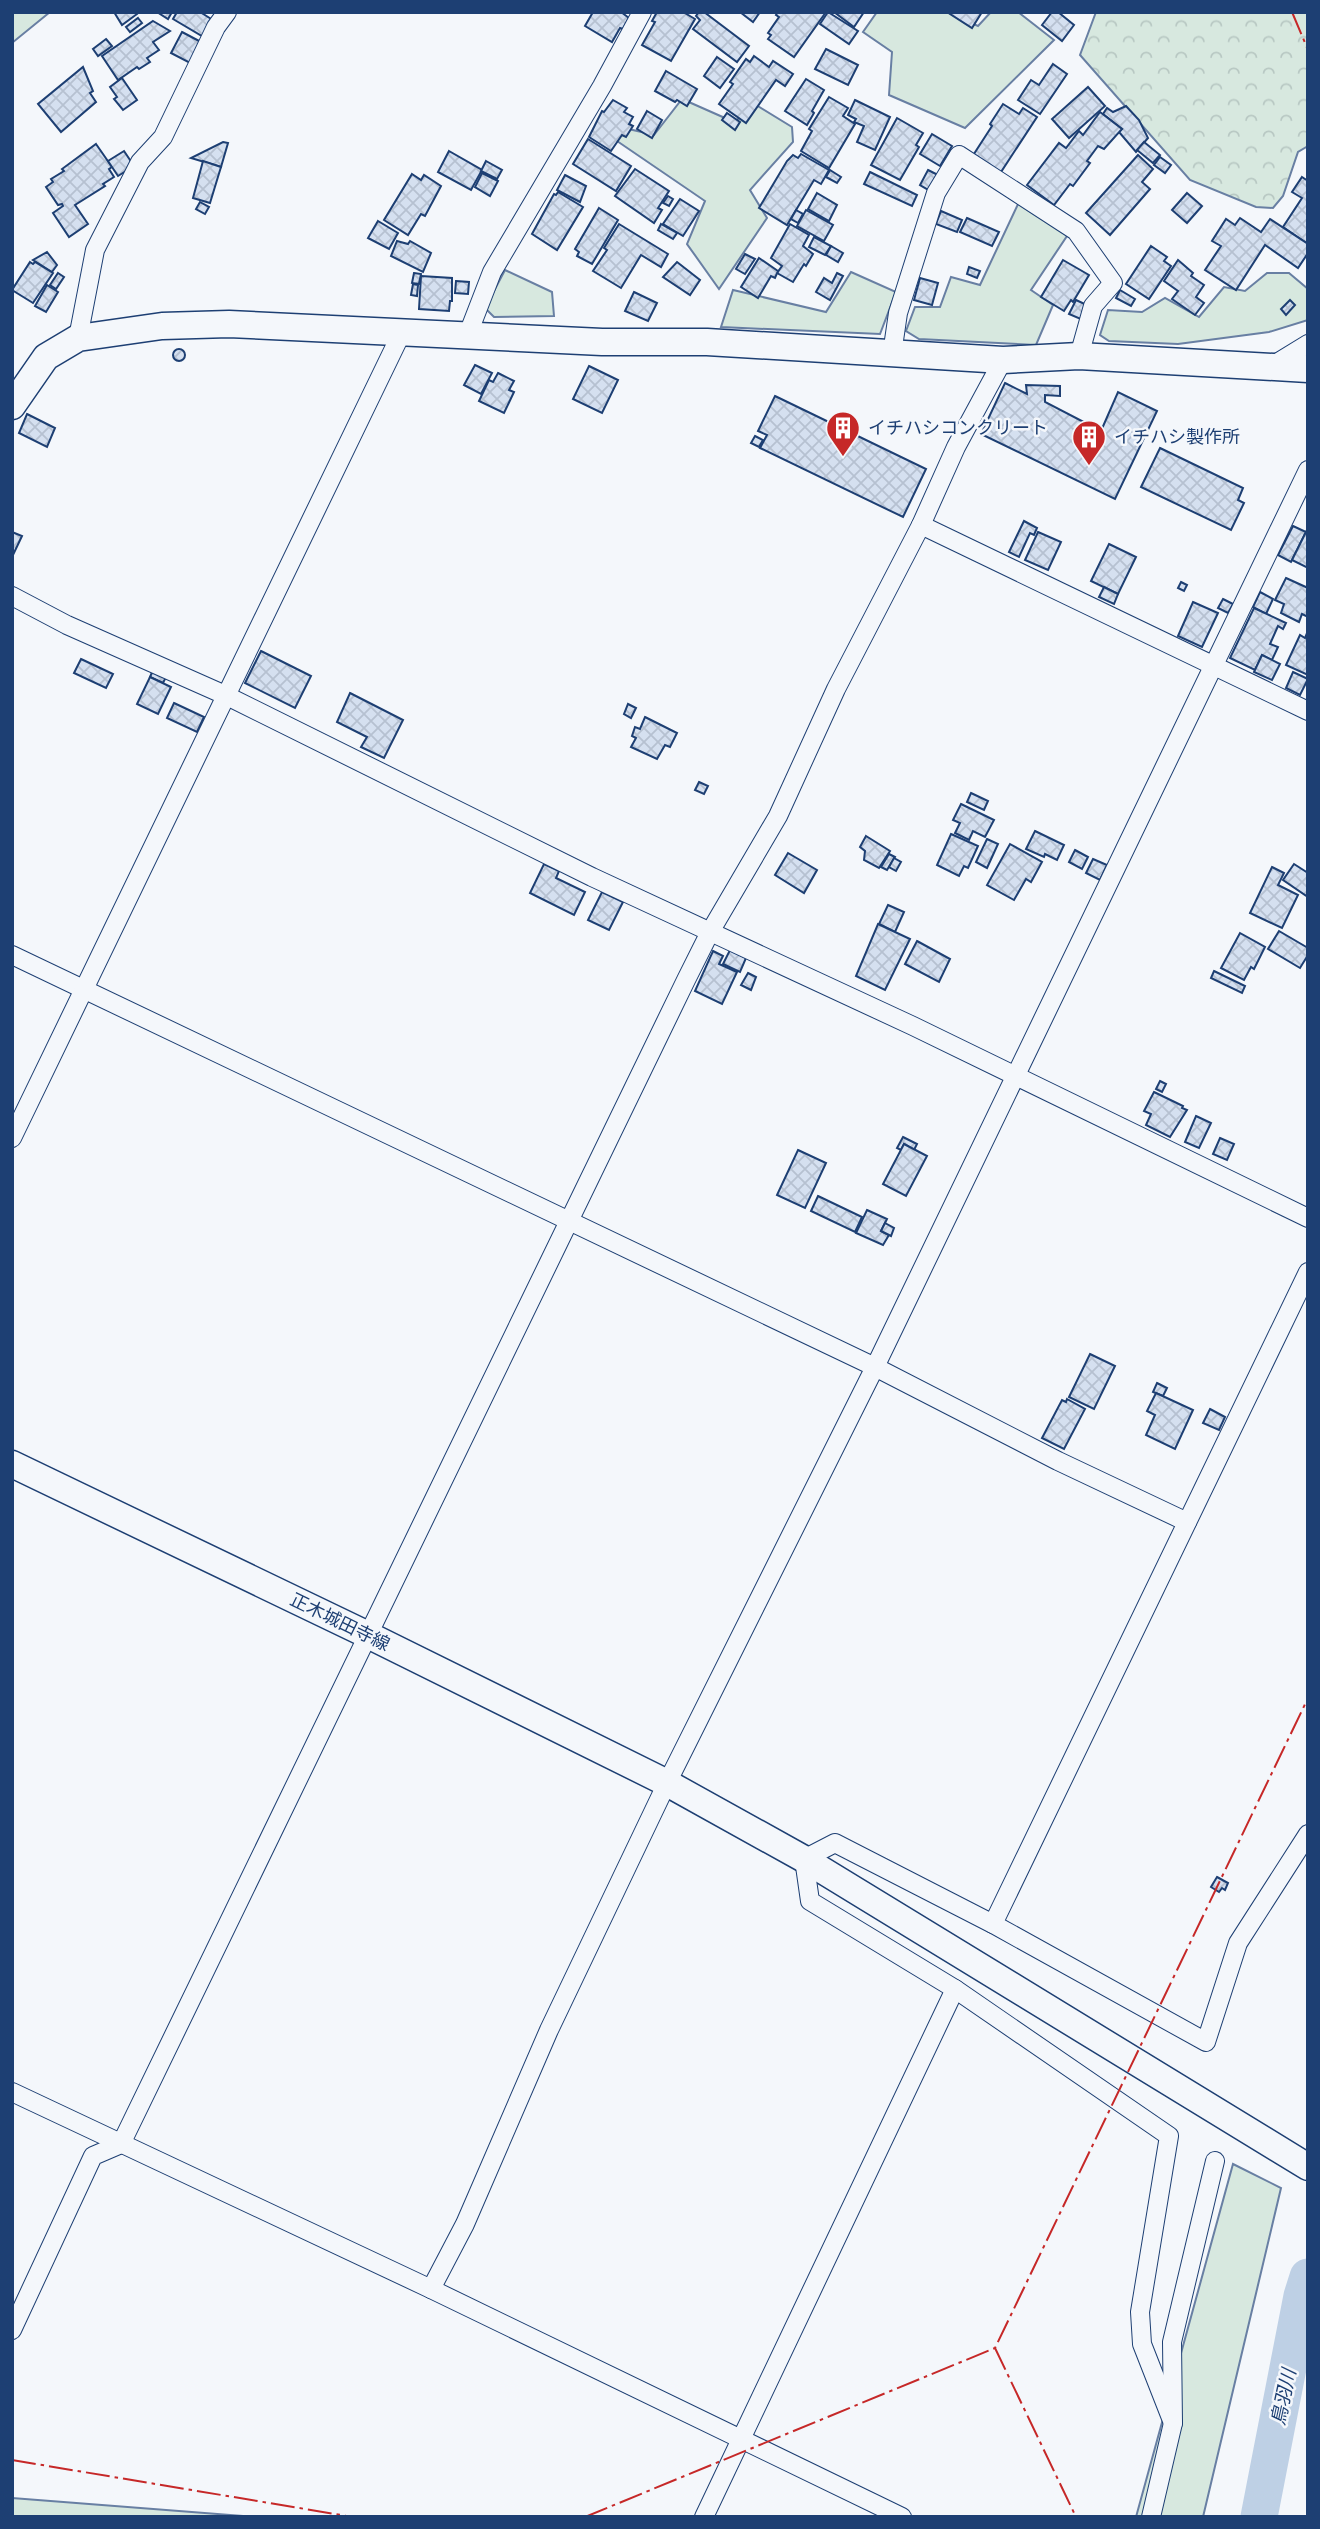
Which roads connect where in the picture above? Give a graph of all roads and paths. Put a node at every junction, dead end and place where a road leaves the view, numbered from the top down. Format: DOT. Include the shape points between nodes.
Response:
graph roads {
  1 [pos="227,12"];
  2 [pos="642,12"];
  3 [pos="401,332"];
  4 [pos="468,334"];
  5 [pos="78,338"];
  6 [pos="1308,344"];
  7 [pos="892,354"];
  8 [pos="1079,356"];
  9 [pos="1003,359"];
  10 [pos="1270,367"];
  11 [pos="1308,369"];
  12 [pos="12,406"];
  13 [pos="1308,470"];
  14 [pos="921,525"];
  15 [pos="12,596"];
  16 [pos="1212,666"];
  17 [pos="225,695"];
  18 [pos="1308,710"];
  19 [pos="710,932"];
  20 [pos="12,955"];
  21 [pos="84,990"];
  22 [pos="1016,1076"];
  23 [pos="12,1138"];
  24 [pos="1308,1218"];
  25 [pos="568,1221"];
  26 [pos="1308,1272"];
  27 [pos="874,1367"];
  28 [pos="12,1464"];
  29 [pos="1187,1522"];
  30 [pos="368,1635"];
  31 [pos="667,1783"];
  32 [pos="1308,1834"];
  33 [pos="804,1859"];
  34 [pos="993,1924"];
  35 [pos="956,1989"];
  36 [pos="12,2091"];
  37 [pos="121,2144"];
  38 [pos="1215,2161"];
  39 [pos="1308,2167"];
  40 [pos="431,2289"];
  41 [pos="12,2330"];
  42 [pos="1173,2423"];
  43 [pos="741,2440"];
  44 [pos="704,2517"];
  45 [pos="902,2517"];
  46 [pos="1151,2517"];
  1 -- 5 [label="street" via="163,137 141,162 96,250"];
  2 -- 4 [label="street" via="492,272"];
  3 -- 4 [label="street"];
  3 -- 5 [label="street" via="229,324 162,326"];
  3 -- 17 [label="street"];
  4 -- 7 [label="street"];
  5 -- 12 [label="street" via="46,357"];
  6 -- 10 [label="street"];
  7 -- 8 [label="street" via="898,313 936,193 959,155 1076,232 1114,283 1093,306"];
  7 -- 9 [label="street"];
  8 -- 9 [label="street"];
  8 -- 10 [label="street"];
  9 -- 14 [label="street"];
  10 -- 11 [label="street"];
  13 -- 16 [label="street"];
  14 -- 16 [label="street"];
  14 -- 19 [label="street" via="835,690 778,816"];
  15 -- 17 [label="street"];
  16 -- 18 [label="street"];
  16 -- 22 [label="street"];
  17 -- 19 [label="street"];
  17 -- 21 [label="street"];
  19 -- 22 [label="street"];
  19 -- 25 [label="street"];
  20 -- 21 [label="street"];
  21 -- 23 [label="street"];
  21 -- 25 [label="street"];
  22 -- 24 [label="street"];
  22 -- 27 [label="street"];
  25 -- 27 [label="street"];
  25 -- 30 [label="street"];
  26 -- 29 [label="street"];
  27 -- 29 [label="street"];
  27 -- 31 [label="street"];
  28 -- 30 [label="street, 正木城田寺線"];
  29 -- 34 [label="street"];
  30 -- 31 [label="street, 正木城田寺線"];
  30 -- 37 [label="street"];
  31 -- 33 [label="street, 正木城田寺線"];
  31 -- 40 [label="street"];
  32 -- 34 [label="street" via="1238,1943 1206,2042"];
  33 -- 34 [label="street" via="835,1843"];
  33 -- 35 [label="street" via="810,1901"];
  33 -- 39 [label="street, 正木城田寺線"];
  35 -- 42 [label="street" via="1169,2136 1140,2312 1142,2344"];
  35 -- 43 [label="street"];
  36 -- 37 [label="street"];
  37 -- 40 [label="street"];
  37 -- 41 [label="street" via="93,2156"];
  38 -- 42 [label="street" via="1172,2342"];
  40 -- 43 [label="street"];
  42 -- 46 [label="street"];
  43 -- 44 [label="street"];
  43 -- 45 [label="street"];
}
